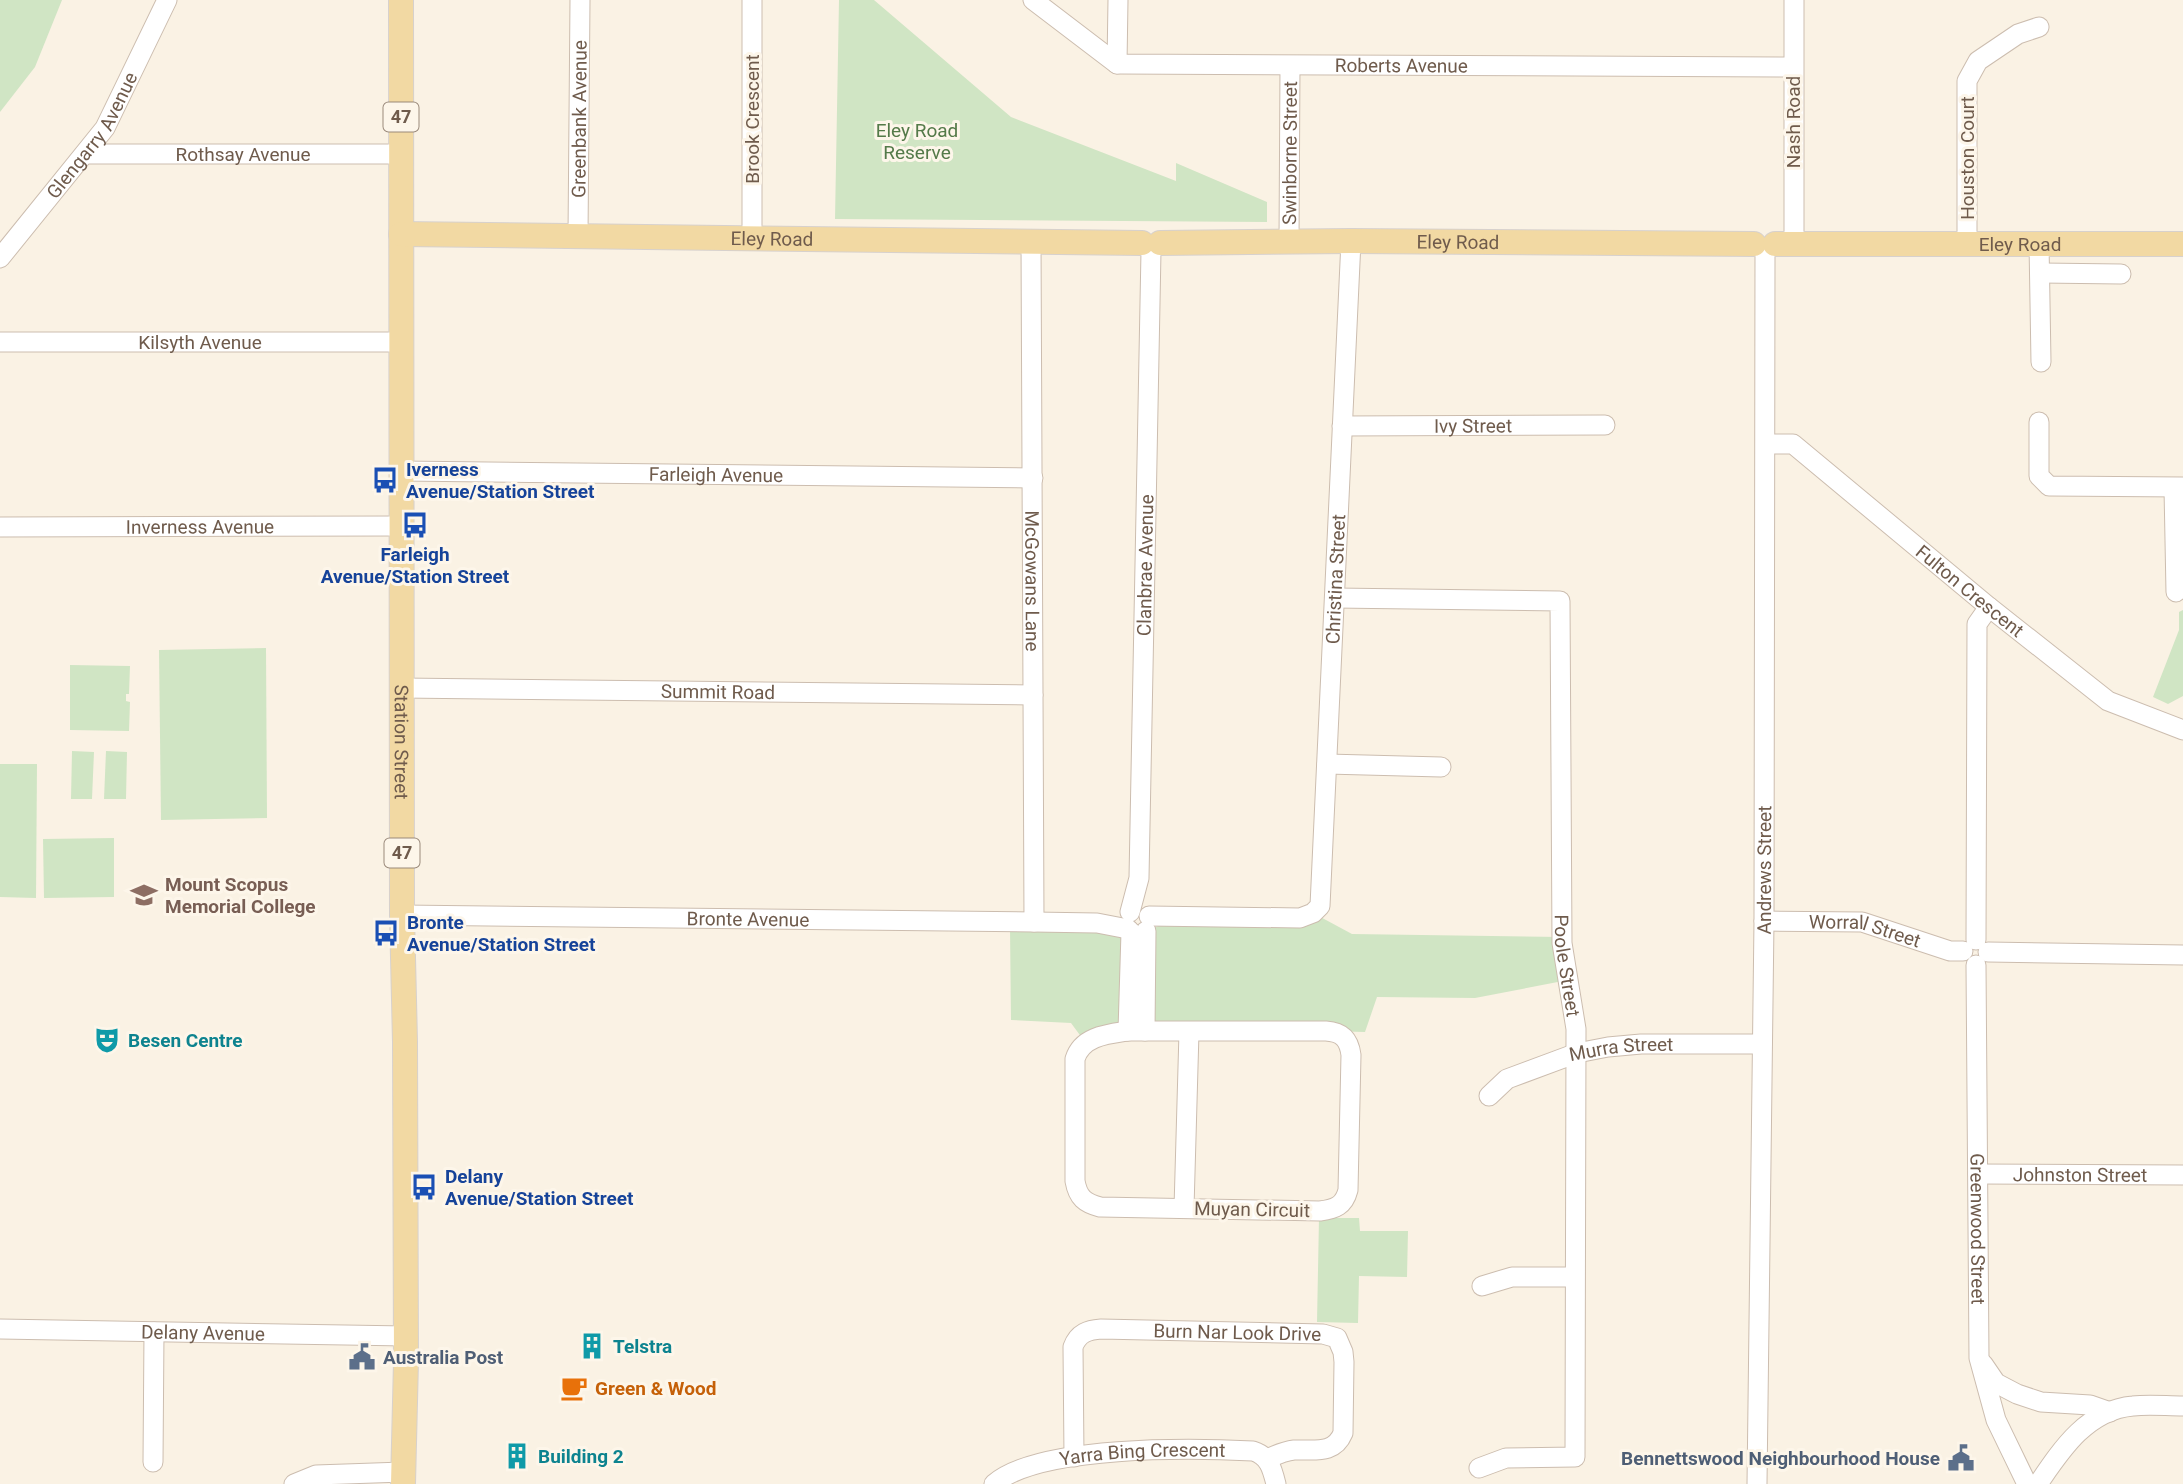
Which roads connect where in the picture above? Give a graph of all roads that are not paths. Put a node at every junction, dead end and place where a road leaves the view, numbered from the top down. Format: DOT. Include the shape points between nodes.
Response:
graph roads {
  1 [pos="167,0"];
  2 [pos="401,0"];
  3 [pos="580,0"];
  4 [pos="752,0"];
  5 [pos="1033,0"];
  6 [pos="1118,0"];
  7 [pos="1794,0"];
  8 [pos="2039,27"];
  9 [pos="1117,64"];
  10 [pos="1290,65"];
  11 [pos="1793,67"];
  12 [pos="85,153"];
  13 [pos="401,154"];
  14 [pos="401,234"];
  15 [pos="578,236"];
  16 [pos="752,238"];
  17 [pos="1031,240"];
  18 [pos="1350,241"];
  19 [pos="1289,242"];
  20 [pos="1966,243"];
  21 [pos="2039,243"];
  22 [pos="2183,244"];
  23 [pos="1151,246"];
  24 [pos="1772,246"];
  25 [pos="0,258"];
  26 [pos="2041,273"];
  27 [pos="2120,274"];
  28 [pos="0,342"];
  29 [pos="401,342"];
  30 [pos="2041,362"];
  31 [pos="2039,422"];
  32 [pos="1605,425"];
  33 [pos="1342,426"];
  34 [pos="1766,444"];
  35 [pos="401,471"];
  36 [pos="1032,478"];
  37 [pos="2178,488"];
  38 [pos="401,526"];
  39 [pos="0,527"];
  40 [pos="2176,592"];
  41 [pos="1335,598"];
  42 [pos="1989,607"];
  43 [pos="401,688"];
  44 [pos="1033,695"];
  45 [pos="2183,730"];
  46 [pos="1327,764"];
  47 [pos="1441,767"];
  48 [pos="1313,914"];
  49 [pos="402,915"];
  50 [pos="1764,921"];
  51 [pos="1034,922"];
  52 [pos="1138,922"];
  53 [pos="1976,952"];
  54 [pos="2183,955"];
  55 [pos="1137,1031"];
  56 [pos="1189,1032"];
  57 [pos="1762,1044"];
  58 [pos="1577,1054"];
  59 [pos="1489,1096"];
  60 [pos="1978,1174"];
  61 [pos="2183,1175"];
  62 [pos="1184,1208"];
  63 [pos="1574,1277"];
  64 [pos="1482,1286"];
  65 [pos="0,1329"];
  66 [pos="153,1332"];
  67 [pos="406,1336"];
  68 [pos="1979,1358"];
  69 [pos="2183,1406"];
  70 [pos="2110,1412"];
  71 [pos="1074,1457"];
  72 [pos="1267,1459"];
  73 [pos="153,1462"];
  74 [pos="1479,1468"];
  75 [pos="403,1478"];
  76 [pos="294,1484"];
  77 [pos="995,1484"];
  78 [pos="1276,1484"];
  79 [pos="1757,1484"];
  80 [pos="2027,1484"];
  81 [pos="2038,1484"];
  1 -- 12 [label="street, Glengarry Avenue" via="105,128"];
  2 -- 13 [label="main road, Station Street / 47"];
  3 -- 15 [label="street, Greenbank Avenue"];
  4 -- 16 [label="street, Brook Crescent"];
  5 -- 9 [label="street"];
  6 -- 9 [label="street"];
  7 -- 11 [label="street, Nash Road"];
  8 -- 20 [label="street, Houston Court" via="2018,34 1978,61 1967,81"];
  9 -- 10 [label="street, Roberts Avenue"];
  10 -- 11 [label="street, Roberts Avenue"];
  10 -- 19 [label="street, Swinborne Street"];
  11 -- 24 [label="street, Nash Road"];
  12 -- 13 [label="street, Rothsay Avenue"];
  12 -- 25 [label="street, Glengarry Avenue"];
  13 -- 14 [label="main road, Station Street / 47"];
  14 -- 15 [label="main road, Eley Road"];
  14 -- 29 [label="main road, Station Street / 47"];
  15 -- 16 [label="main road, Eley Road"];
  16 -- 17 [label="main road, Eley Road"];
  17 -- 23 [label="main road, Eley Road"];
  17 -- 36 [label="street, McGowans Lane"];
  18 -- 19 [label="main road, Eley Road"];
  18 -- 24 [label="main road, Eley Road"];
  18 -- 33 [label="street, Christina Street"];
  19 -- 23 [label="main road, Eley Road"];
  20 -- 21 [label="main road, Eley Road"];
  20 -- 24 [label="main road, Eley Road"];
  21 -- 22 [label="main road, Eley Road"];
  21 -- 26 [label="street"];
  23 -- 52 [label="street, Clanbrae Avenue"];
  24 -- 34 [label="street, Andrews Street"];
  26 -- 27 [label="street"];
  26 -- 30 [label="street"];
  28 -- 29 [label="street, Kilsyth Avenue"];
  29 -- 35 [label="main road, Station Street / 47"];
  31 -- 37 [label="street" via="2039,476 2049,486"];
  32 -- 33 [label="street, Ivy Street"];
  33 -- 41 [label="street, Christina Street"];
  34 -- 42 [label="street, Fulton Crescent" via="1793,444"];
  34 -- 50 [label="street, Andrews Street"];
  35 -- 36 [label="street, Farleigh Avenue"];
  35 -- 38 [label="main road, Station Street / 47"];
  36 -- 44 [label="street, McGowans Lane"];
  37 -- 40 [label="street"];
  38 -- 39 [label="street, Inverness Avenue"];
  38 -- 43 [label="main road, Station Street / 47"];
  41 -- 46 [label="street, Christina Street"];
  41 -- 58 [label="street, Poole Street" via="1560,601 1562,943"];
  42 -- 45 [label="street, Fulton Crescent" via="2108,701"];
  42 -- 53 [label="street, Greenwood Street" via="1978,624"];
  43 -- 44 [label="street, Summit Road"];
  43 -- 49 [label="main road, Station Street / 47"];
  44 -- 51 [label="street, McGowans Lane"];
  46 -- 47 [label="street"];
  46 -- 48 [label="street, Christina Street" via="1320,906"];
  48 -- 52 [label="street, Bronte Avenue"];
  49 -- 51 [label="street, Bronte Avenue"];
  49 -- 67 [label="main road, Station Street / 47"];
  50 -- 53 [label="street, Worrall Street" via="1862,922 1951,951"];
  50 -- 57 [label="street, Andrews Street"];
  51 -- 52 [label="street, Bronte Avenue"];
  52 -- 55 [label="street"];
  53 -- 54 [label="street, Worrall Street"];
  53 -- 60 [label="street, Greenwood Street"];
  55 -- 56 [label="street, Muyan Circuit"];
  55 -- 62 [label="street, Muyan Circuit" via="1106,1034 1078,1049 1076,1189 1089,1204 1100,1207"];
  56 -- 62 [label="street"];
  56 -- 62 [label="street, Muyan Circuit" via="1326,1031 1347,1039 1351,1055 1348,1190 1342,1204 1328,1210"];
  57 -- 58 [label="street, Murra Street" via="1641,1044"];
  57 -- 79 [label="street, Andrews Street"];
  58 -- 59 [label="street, Murra Street" via="1507,1079"];
  58 -- 63 [label="street, Poole Street"];
  60 -- 61 [label="street, Johnston Street"];
  60 -- 68 [label="street, Greenwood Street"];
  63 -- 64 [label="street" via="1513,1277"];
  63 -- 74 [label="street, Poole Street" via="1576,1457 1506,1458"];
  65 -- 66 [label="street, Delany Avenue"];
  66 -- 67 [label="street, Delany Avenue"];
  66 -- 73 [label="street"];
  67 -- 75 [label="main road, Station Street / 47"];
  68 -- 70 [label="street" via="1996,1383 2017,1394"];
  68 -- 80 [label="street, Greenwood Street" via="1996,1420"];
  69 -- 70 [label="street" via="2130,1406"];
  70 -- 81 [label="street" via="2088,1423 2066,1443"];
  71 -- 72 [label="street, Yarra Bing Crescent" via="1188,1449 1253,1451"];
  71 -- 72 [label="street, Burn Nar Look Drive" via="1073,1347 1086,1331 1323,1334 1337,1338 1344,1362 1340,1441 1325,1450 1292,1450"];
  71 -- 77 [label="street, Yarra Bing Crescent" via="1034,1464"];
  72 -- 78 [label="street"];
  75 -- 76 [label="street" via="325,1474"];
}
